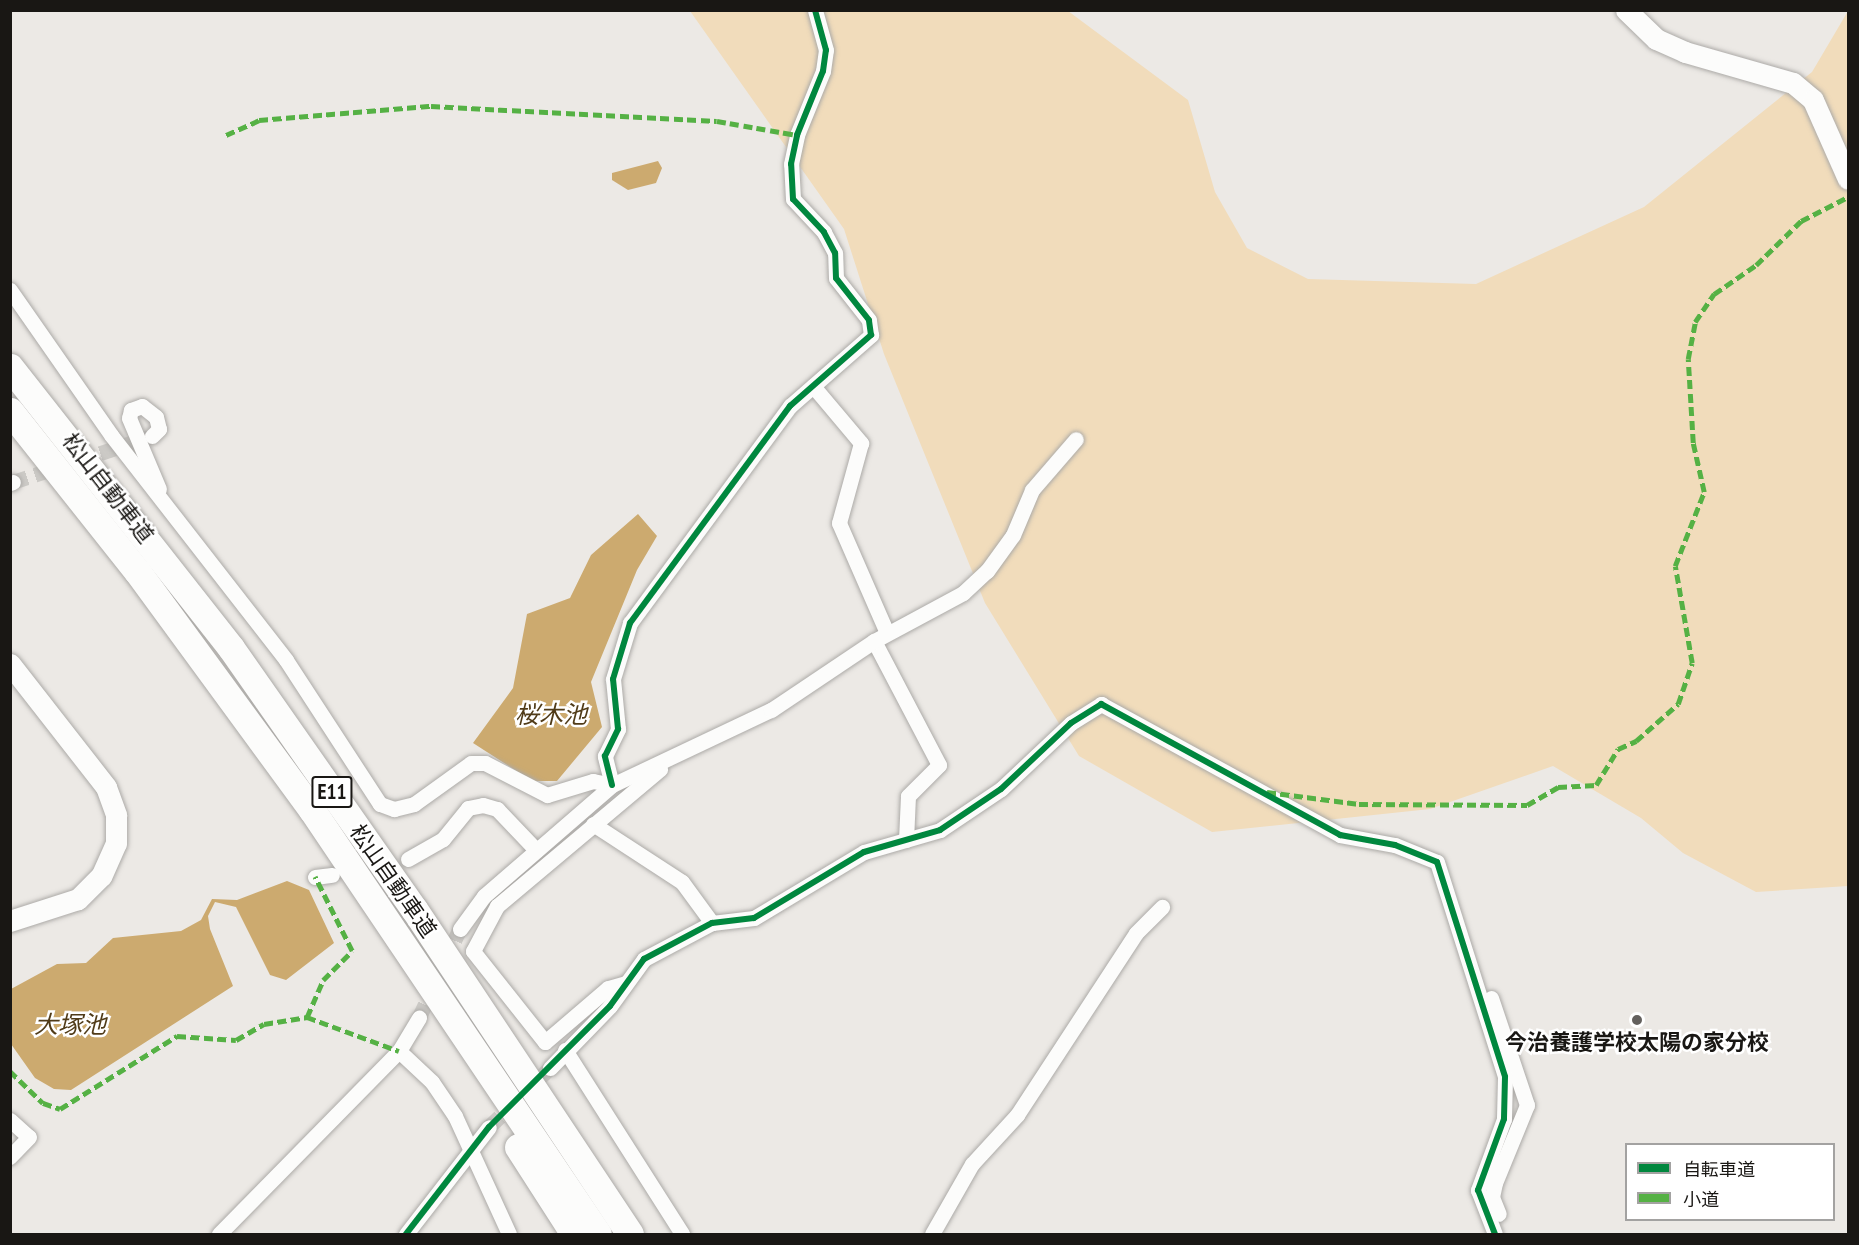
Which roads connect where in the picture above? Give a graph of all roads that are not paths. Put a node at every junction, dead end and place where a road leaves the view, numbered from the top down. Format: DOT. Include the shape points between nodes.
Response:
graph roads {
  1 [pos="815,10"];
  2 [pos="1626,10"];
  3 [pos="1848,179"];
  4 [pos="10,290"];
  5 [pos="10,367"];
  6 [pos="813,386"];
  7 [pos="10,411"];
  8 [pos="152,436"];
  9 [pos="1076,439"];
  10 [pos="168,511"];
  11 [pos="881,637"];
  12 [pos="10,664"];
  13 [pos="671,759"];
  14 [pos="612,785"];
  15 [pos="312,810"];
  16 [pos="593,824"];
  17 [pos="906,840"];
  18 [pos="536,850"];
  19 [pos="408,860"];
  20 [pos="332,875"];
  21 [pos="315,877"];
  22 [pos="1162,907"];
  23 [pos="10,921"];
  24 [pos="712,923"];
  25 [pos="460,929"];
  26 [pos="626,983"];
  27 [pos="1491,998"];
  28 [pos="419,1018"];
  29 [pos="399,1050"];
  30 [pos="565,1050"];
  31 [pos="550,1068"];
  32 [pos="10,1120"];
  33 [pos="489,1127"];
  34 [pos="472,1148"];
  35 [pos="10,1158"];
  36 [pos="219,1234"];
  37 [pos="406,1234"];
  38 [pos="509,1234"];
  39 [pos="574,1234"];
  40 [pos="598,1234"];
  41 [pos="630,1234"];
  42 [pos="682,1234"];
  43 [pos="932,1234"];
  44 [pos="1495,1234"];
  45 [pos="1503,1234"];
  1 -- 6 [label="street" via="826,50 824,71 797,135 791,164 794,199 824,232 835,252 836,278 869,320 871,334"];
  2 -- 3 [label="street" via="1648,34 1685,52 1793,83 1813,100"];
  4 -- 10 [label="street"];
  5 -- 41 [label="highway, 松山自動車道 / E11" via="231,648 414,909"];
  6 -- 11 [label="street" via="861,443 839,523"];
  6 -- 14 [label="street" via="742,466 630,623 613,680 618,729 605,756"];
  7 -- 15 [label="highway, 松山自動車道 / E11" via="137,571"];
  8 -- 10 [label="street" via="159,429 156,417 146,407 131,410 129,418"];
  9 -- 11 [label="street" via="1032,490 1013,535 987,571 963,593"];
  10 -- 14 [label="street" via="286,660 380,804 394,809 414,804 471,763 485,763 547,795 593,781"];
  11 -- 13 [label="street" via="771,710"];
  11 -- 17 [label="street" via="939,765 908,796"];
  12 -- 23 [label="street" via="106,787 116,815 116,843 100,876 78,899"];
  13 -- 14 [label="street"];
  13 -- 16 [label="street"];
  14 -- 18 [label="street"];
  15 -- 39 [label="highway" via="382,932"];
  15 -- 40 [label="highway, 松山自動車道 / E11"];
  16 -- 24 [label="street" via="682,882"];
  16 -- 26 [label="street" via="497,906 472,951 545,1042 608,988"];
  17 -- 24 [label="street" via="864,852 754,918"];
  17 -- 44 [label="street" via="961,816 1101,704 1340,835 1430,857 1446,879 1447,906 1505,1077 1504,1119 1478,1190"];
  18 -- 19 [label="street" via="497,809 483,805 468,808 443,839"];
  18 -- 25 [label="street" via="484,896"];
  20 -- 21 [label="street"];
  22 -- 43 [label="street" via="1136,933 1017,1116 972,1164"];
  24 -- 26 [label="street" via="644,959"];
  26 -- 30 [label="street"];
  27 -- 45 [label="street" via="1527,1105 1492,1197"];
  28 -- 29 [label="street"];
  29 -- 34 [label="street" via="432,1082"];
  29 -- 36 [label="street"];
  30 -- 31 [label="street"];
  30 -- 42 [label="street"];
  32 -- 35 [label="street" via="28,1137"];
  33 -- 34 [label="street"];
  34 -- 37 [label="street"];
  34 -- 38 [label="street"];
}
